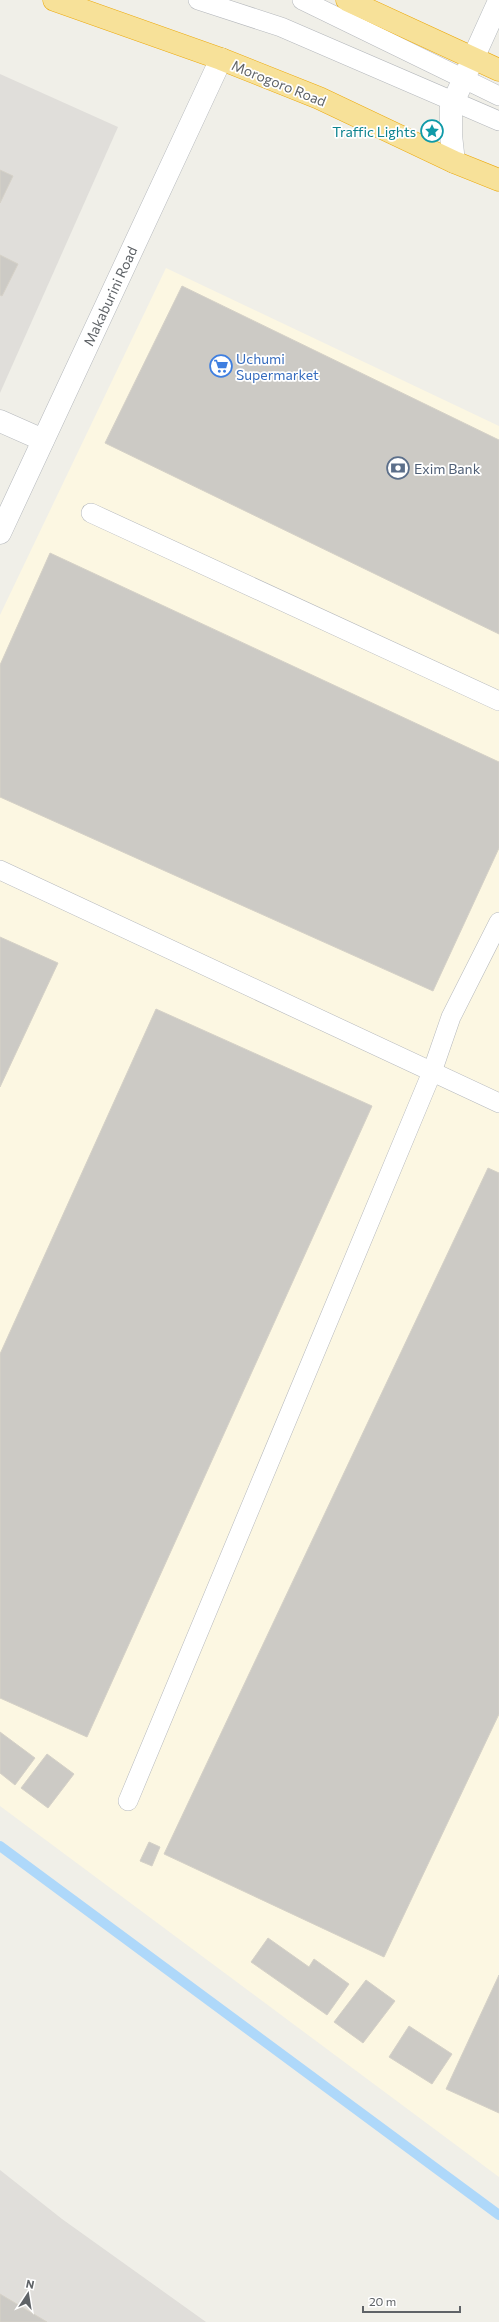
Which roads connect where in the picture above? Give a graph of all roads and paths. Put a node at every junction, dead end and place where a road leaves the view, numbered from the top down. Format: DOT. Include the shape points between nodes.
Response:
graph roads {
  1 [pos="54,0"];
  2 [pos="198,0"];
  3 [pos="302,0"];
  4 [pos="347,0"];
  5 [pos="499,1"];
  6 [pos="474,59"];
  7 [pos="220,60"];
  8 [pos="499,70"];
  9 [pos="464,80"];
  10 [pos="499,96"];
  11 [pos="454,102"];
  12 [pos="499,121"];
  13 [pos="454,162"];
  14 [pos="499,180"];
  15 [pos="0,421"];
  16 [pos="43,440"];
  17 [pos="91,513"];
  18 [pos="0,533"];
  19 [pos="499,701"];
  20 [pos="0,870"];
  21 [pos="499,922"];
  22 [pos="432,1072"];
  23 [pos="499,1103"];
  24 [pos="128,1801"];
  1 -- 7 [label="highway, Morogoro Road"];
  2 -- 11 [label="lane" via="281,27"];
  3 -- 9 [label="lane"];
  4 -- 6 [label="highway"];
  5 -- 6 [label="street"];
  6 -- 8 [label="highway"];
  6 -- 9 [label="street"];
  7 -- 13 [label="highway, Morogoro Road" via="318,98"];
  7 -- 16 [label="street, Makaburini Road"];
  9 -- 10 [label="lane"];
  9 -- 11 [label="street"];
  11 -- 12 [label="lane"];
  11 -- 13 [label="street" via="451,122"];
  13 -- 14 [label="highway, Morogoro Road"];
  15 -- 16 [label="street"];
  16 -- 18 [label="street, Makaburini Road"];
  17 -- 19 [label="lane"];
  20 -- 22 [label="lane"];
  21 -- 22 [label="lane" via="451,1016"];
  22 -- 23 [label="lane"];
  22 -- 24 [label="lane"];
}
